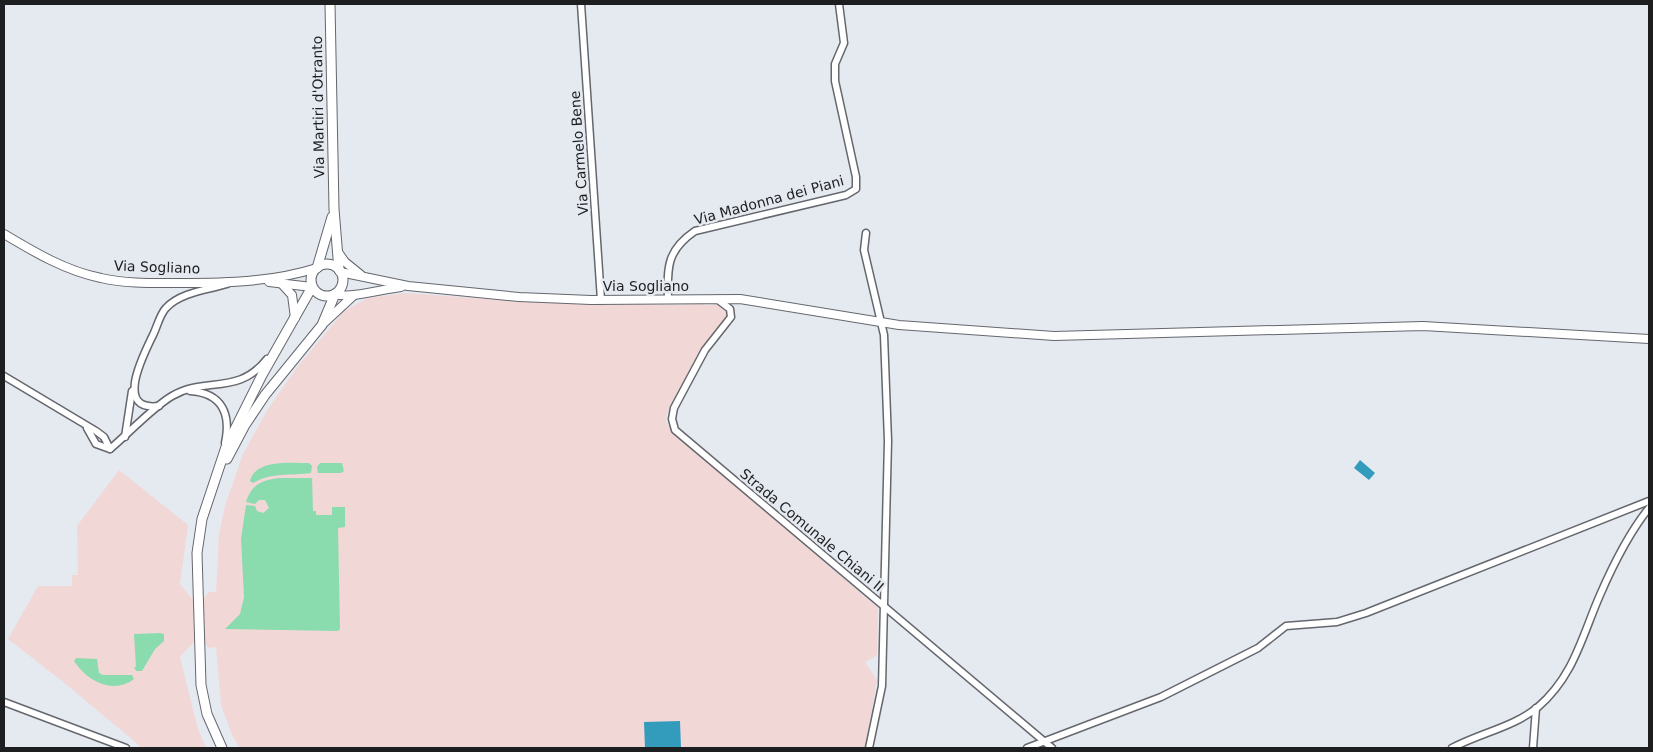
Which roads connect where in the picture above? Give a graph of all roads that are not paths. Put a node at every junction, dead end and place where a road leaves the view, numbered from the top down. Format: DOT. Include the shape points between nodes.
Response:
graph roads {
  1 [pos="330,4"];
  2 [pos="581,4"];
  3 [pos="840,4"];
  4 [pos="334,209"];
  5 [pos="866,233"];
  6 [pos="4,234"];
  7 [pos="338,252"];
  8 [pos="317,268"];
  9 [pos="340,271"];
  10 [pos="364,277"];
  11 [pos="260,281"];
  12 [pos="233,283"];
  13 [pos="281,283"];
  14 [pos="408,286"];
  15 [pos="312,287"];
  16 [pos="335,294"];
  17 [pos="354,295"];
  18 [pos="668,299"];
  19 [pos="716,299"];
  20 [pos="601,300"];
  21 [pos="296,318"];
  22 [pos="882,322"];
  23 [pos="322,325"];
  24 [pos="287,334"];
  25 [pos="1649,339"];
  26 [pos="4,376"];
  27 [pos="133,387"];
  28 [pos="187,391"];
  29 [pos="160,406"];
  30 [pos="87,428"];
  31 [pos="104,437"];
  32 [pos="122,439"];
  33 [pos="110,449"];
  34 [pos="220,466"];
  35 [pos="216,479"];
  36 [pos="1649,501"];
  37 [pos="1649,508"];
  38 [pos="883,606"];
  39 [pos="4,702"];
  40 [pos="1536,708"];
  41 [pos="1045,742"];
  42 [pos="126,748"];
  43 [pos="222,748"];
  44 [pos="869,748"];
  45 [pos="1027,748"];
  46 [pos="1052,748"];
  47 [pos="1452,748"];
  48 [pos="1532,748"];
  1 -- 4 [label="main road, Via Martiri d'Otranto"];
  2 -- 20 [label="street, Via Carmelo Bene"];
  3 -- 18 [label="street, Via Madonna dei Piani" via="844,43 835,64 835,81 856,189 846,195 695,231 672,253 667,271"];
  4 -- 7 [label="main road, Via Martiri d'Otranto"];
  4 -- 8 [label="main road, Via Martiri d'Otranto"];
  5 -- 22 [label="street" via="864,250"];
  6 -- 12 [label="street, Via Sogliano" via="40,256 100,278 129,282"];
  7 -- 9 [label="main road, Via Martiri d'Otranto"];
  7 -- 10 [label="street, Via Sogliano" via="344,262"];
  8 -- 9 [label="main road, Via Sogliano" via="326,264"];
  8 -- 11 [label="street, Via Sogliano"];
  8 -- 15 [label="main road" via="311,277"];
  9 -- 10 [label="street, Via Sogliano"];
  9 -- 16 [label="main road" via="342,286"];
  10 -- 14 [label="street, Via Sogliano"];
  11 -- 12 [label="street, Via Sogliano"];
  11 -- 13 [label="street, Via Sogliano"];
  12 -- 27 [label="street" via="200,291 166,308 136,373"];
  13 -- 15 [label="street, Via Sogliano"];
  13 -- 21 [label="street" via="292,295"];
  14 -- 17 [label="street, Via Sogliano"];
  14 -- 20 [label="street, Via Sogliano" via="519,297"];
  15 -- 16 [label="main road, Via Sogliano" via="320,294"];
  15 -- 21 [label="main road"];
  16 -- 17 [label="street, Via Sogliano"];
  16 -- 23 [label="main road"];
  17 -- 23 [label="street"];
  18 -- 19 [label="street, Via Sogliano"];
  18 -- 20 [label="street, Via Sogliano"];
  19 -- 22 [label="street, Via Sogliano" via="740,299"];
  19 -- 38 [label="street, Strada Comunale Chiani II" via="730,309 731,317 705,350 674,408 675,430"];
  21 -- 24 [label="main road"];
  22 -- 25 [label="street, Via Sogliano" via="1054,336 1423,326"];
  22 -- 38 [label="street" via="888,441"];
  23 -- 35 [label="main road" via="265,395"];
  24 -- 28 [label="street" via="250,376 236,382 200,386"];
  24 -- 34 [label="main road" via="244,410"];
  26 -- 30 [label="street"];
  27 -- 29 [label="street" via="135,398 144,405"];
  27 -- 32 [label="street"];
  28 -- 29 [label="street" via="172,396"];
  28 -- 34 [label="street" via="210,395 225,411 228,423"];
  29 -- 32 [label="street"];
  30 -- 31 [label="street"];
  30 -- 33 [label="street" via="96,444"];
  31 -- 32 [label="street"];
  31 -- 33 [label="street"];
  32 -- 33 [label="street"];
  34 -- 35 [label="main road"];
  35 -- 43 [label="main road" via="202,519 197,553 199,660 207,714"];
  36 -- 41 [label="street" via="1375,610 1337,622 1286,626 1258,648 1162,697"];
  37 -- 40 [label="street" via="1600,594 1574,662 1551,695"];
  38 -- 41 [label="street, Strada Comunale Chiani II"];
  38 -- 44 [label="street" via="882,686"];
  39 -- 42 [label="street"];
  40 -- 47 [label="street" via="1512,723"];
  40 -- 48 [label="street"];
  41 -- 45 [label="street"];
  41 -- 46 [label="street, Strada Comunale Chiani II"];
}
